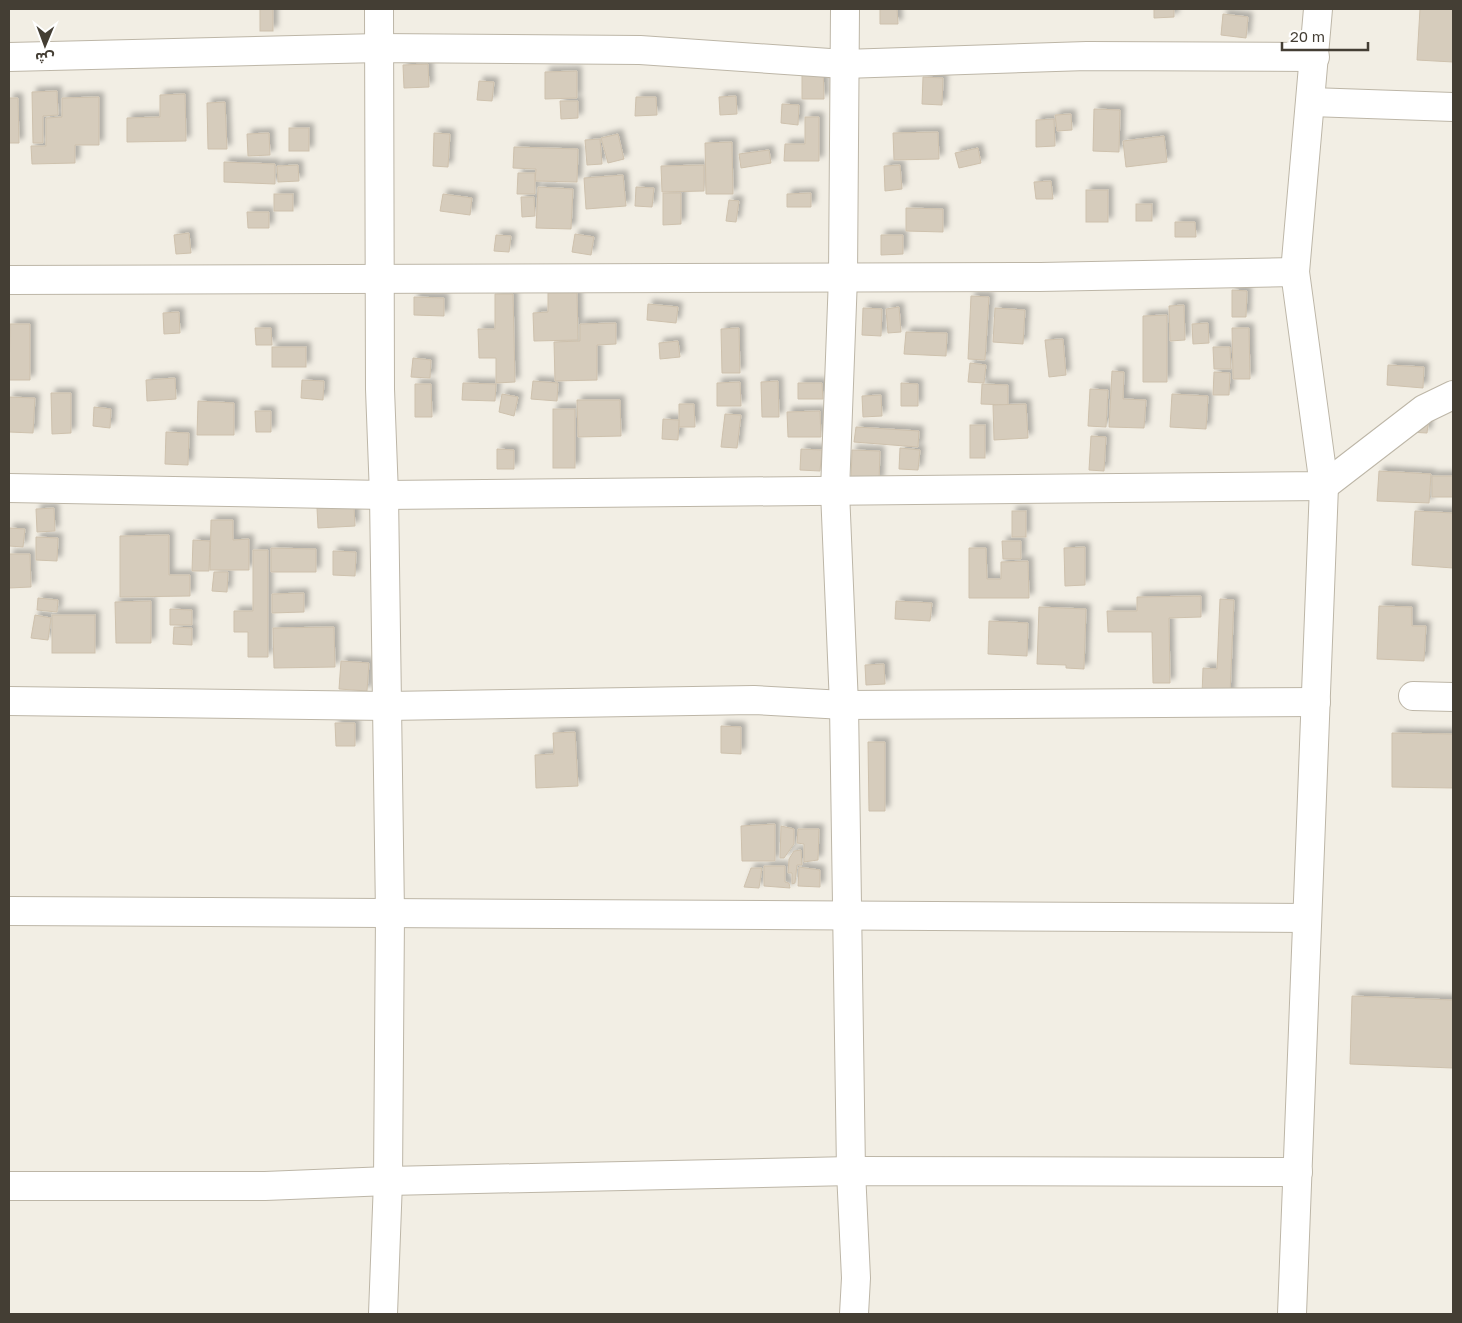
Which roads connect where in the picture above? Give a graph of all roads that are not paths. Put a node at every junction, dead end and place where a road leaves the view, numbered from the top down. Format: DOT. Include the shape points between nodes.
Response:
graph roads {
  1 [pos="379,9"];
  2 [pos="845,9"];
  3 [pos="1318,9"];
  4 [pos="379,48"];
  5 [pos="9,57"];
  6 [pos="1315,57"];
  7 [pos="844,64"];
  8 [pos="1312,102"];
  9 [pos="1453,107"];
  10 [pos="1295,272"];
  11 [pos="843,277"];
  12 [pos="9,280"];
  13 [pos="380,280"];
  14 [pos="1453,395"];
  15 [pos="1324,486"];
  16 [pos="9,488"];
  17 [pos="835,491"];
  18 [pos="384,495"];
  19 [pos="1413,696"];
  20 [pos="1453,698"];
  21 [pos="9,701"];
  22 [pos="1316,702"];
  23 [pos="844,705"];
  24 [pos="387,706"];
  25 [pos="9,911"];
  26 [pos="390,914"];
  27 [pos="846,916"];
  28 [pos="1307,918"];
  29 [pos="851,1171"];
  30 [pos="1298,1172"];
  31 [pos="388,1181"];
  32 [pos="9,1186"];
  33 [pos="384,1314"];
  34 [pos="854,1314"];
  35 [pos="1292,1314"];
  1 -- 4 [label="street"];
  2 -- 7 [label="street"];
  3 -- 6 [label="street"];
  4 -- 5 [label="street"];
  4 -- 7 [label="street" via="640,50"];
  4 -- 13 [label="street"];
  6 -- 7 [label="street" via="1087,56"];
  6 -- 8 [label="street"];
  7 -- 11 [label="street"];
  8 -- 9 [label="street"];
  8 -- 10 [label="street"];
  10 -- 11 [label="street"];
  10 -- 15 [label="street"];
  11 -- 13 [label="street"];
  11 -- 17 [label="street"];
  12 -- 13 [label="street"];
  13 -- 18 [label="street"];
  14 -- 15 [label="street" via="1424,409"];
  15 -- 17 [label="street"];
  15 -- 22 [label="street"];
  16 -- 18 [label="street"];
  17 -- 18 [label="street"];
  17 -- 23 [label="street"];
  18 -- 24 [label="street"];
  19 -- 20 [label="street"];
  21 -- 24 [label="street"];
  22 -- 23 [label="street"];
  22 -- 28 [label="street"];
  23 -- 24 [label="street" via="754,700"];
  23 -- 27 [label="street"];
  24 -- 26 [label="street"];
  25 -- 26 [label="street"];
  26 -- 27 [label="street"];
  26 -- 31 [label="street"];
  27 -- 28 [label="street"];
  27 -- 29 [label="street"];
  28 -- 30 [label="street"];
  29 -- 30 [label="street"];
  29 -- 31 [label="street"];
  29 -- 34 [label="street" via="856,1278"];
  30 -- 35 [label="street"];
  31 -- 32 [label="street" via="265,1186"];
  31 -- 33 [label="street"];
}
